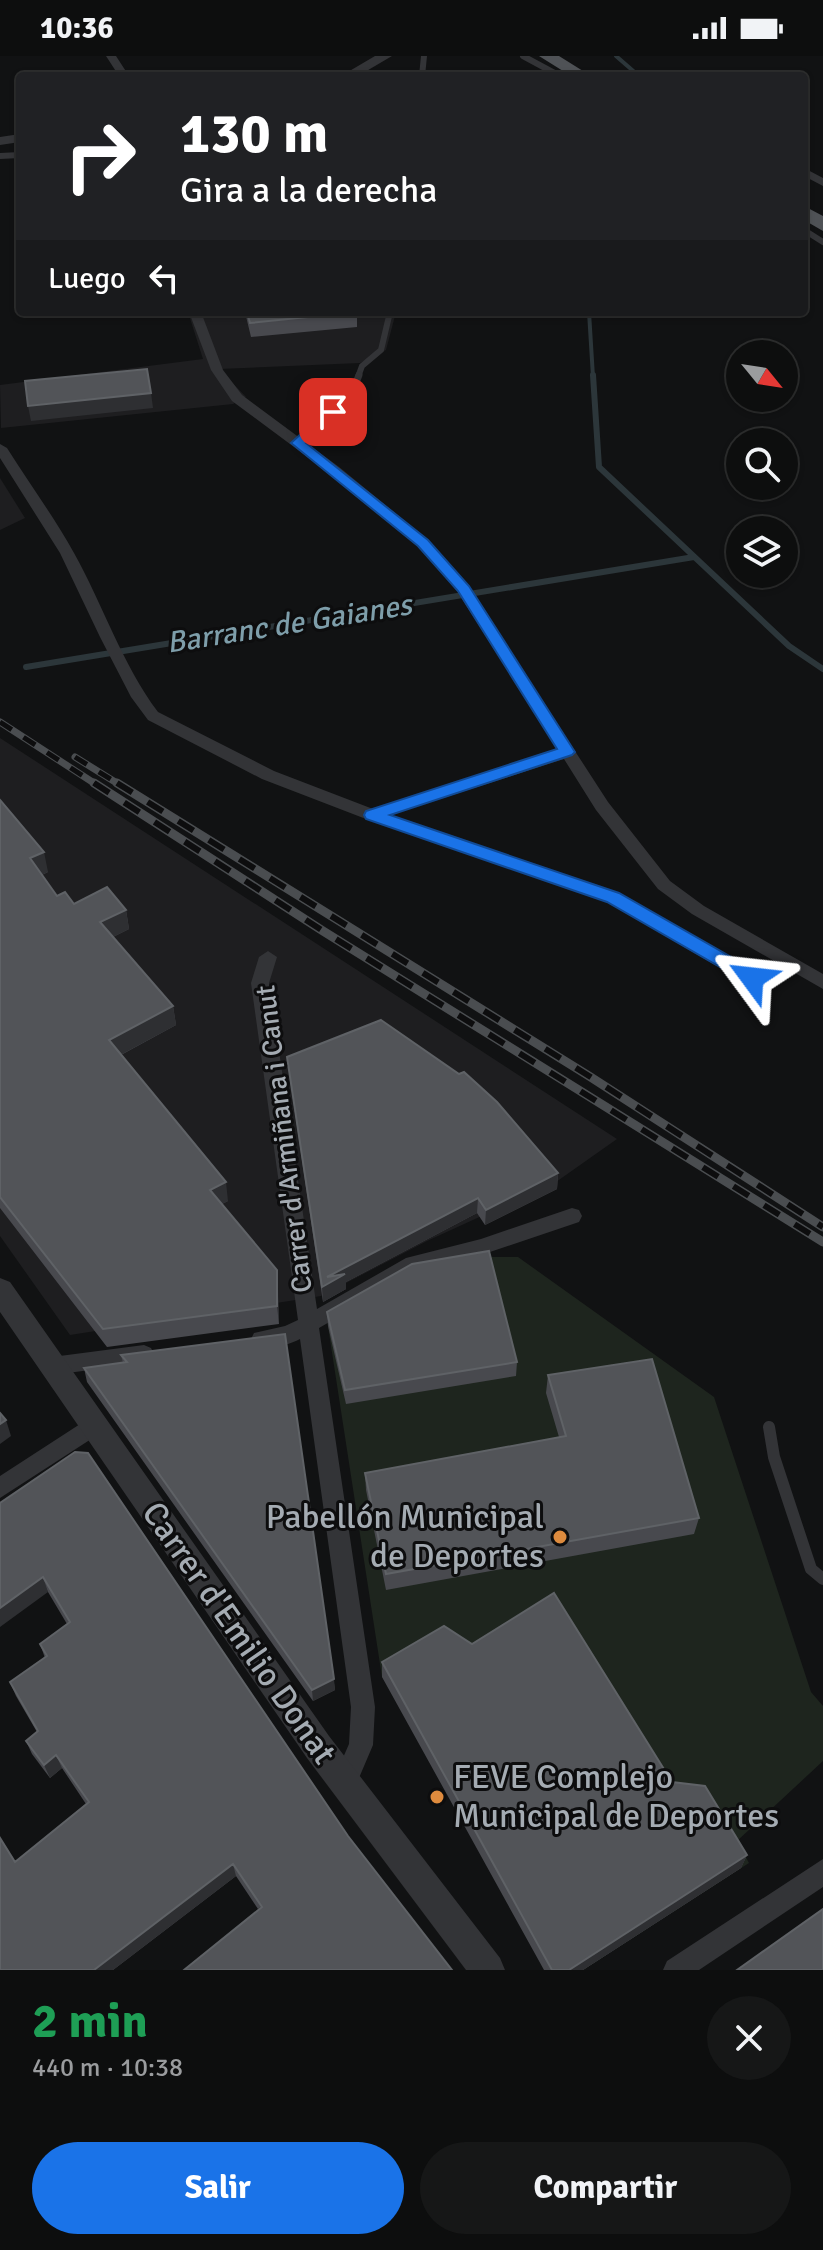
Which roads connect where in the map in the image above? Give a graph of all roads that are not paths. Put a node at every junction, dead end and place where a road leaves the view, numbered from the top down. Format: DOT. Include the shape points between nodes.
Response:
graph roads {
  1 [pos="385,56"];
  2 [pos="523,56"];
  3 [pos="547,56"];
  4 [pos="559,56"];
  5 [pos="355,72"];
  6 [pos="553,72"];
  7 [pos="576,72"];
  8 [pos="585,72"];
  9 [pos="197,316"];
  10 [pos="389,316"];
  11 [pos="298,443"];
  12 [pos="0,448"];
  13 [pos="567,752"];
  14 [pos="372,815"];
  15 [pos="268,957"];
  16 [pos="752,978"];
  17 [pos="823,982"];
  18 [pos="572,1216"];
  19 [pos="0,1290"];
  20 [pos="307,1322"];
  21 [pos="241,1341"];
  22 [pos="162,1352"];
  23 [pos="52,1366"];
  24 [pos="94,1425"];
  25 [pos="769,1427"];
  26 [pos="0,1488"];
  27 [pos="823,1579"];
  28 [pos="344,1783"];
  29 [pos="823,1872"];
  30 [pos="488,1970"];
  31 [pos="676,1970"];
  1 -- 5 [label="street"];
  2 -- 6 [label="lane"];
  3 -- 7 [label="main road"];
  4 -- 8 [label="main road"];
  9 -- 11 [label="street" via="224,383"];
  10 -- 11 [label="lane" via="381,350 362,366 351,396"];
  11 -- 13 [label="street" via="423,543 468,595"];
  12 -- 14 [label="street" via="67,553 153,716 268,775"];
  13 -- 14 [label="street"];
  13 -- 17 [label="street" via="664,885"];
  14 -- 16 [label="street" via="613,898"];
  15 -- 20 [label="street, Carrer d'Armiñana i Canut" via="260,983"];
  18 -- 20 [label="street, Carrer d'Armiñana i Canut" via="413,1264"];
  19 -- 23 [label="street, Carrer d'Emilio Donat"];
  20 -- 21 [label="street, Carrer d'Armiñana i Canut" via="289,1335"];
  20 -- 28 [label="street, Carrer d'Armiñana i Canut" via="363,1707 361,1745"];
  22 -- 23 [label="street"];
  23 -- 24 [label="street, Carrer d'Emilio Donat"];
  24 -- 26 [label="street"];
  24 -- 28 [label="street, Carrer d'Emilio Donat"];
  25 -- 27 [label="lane" via="811,1569"];
  28 -- 30 [label="street, Carrer d'Emilio Donat"];
  29 -- 31 [label="street"];
}
